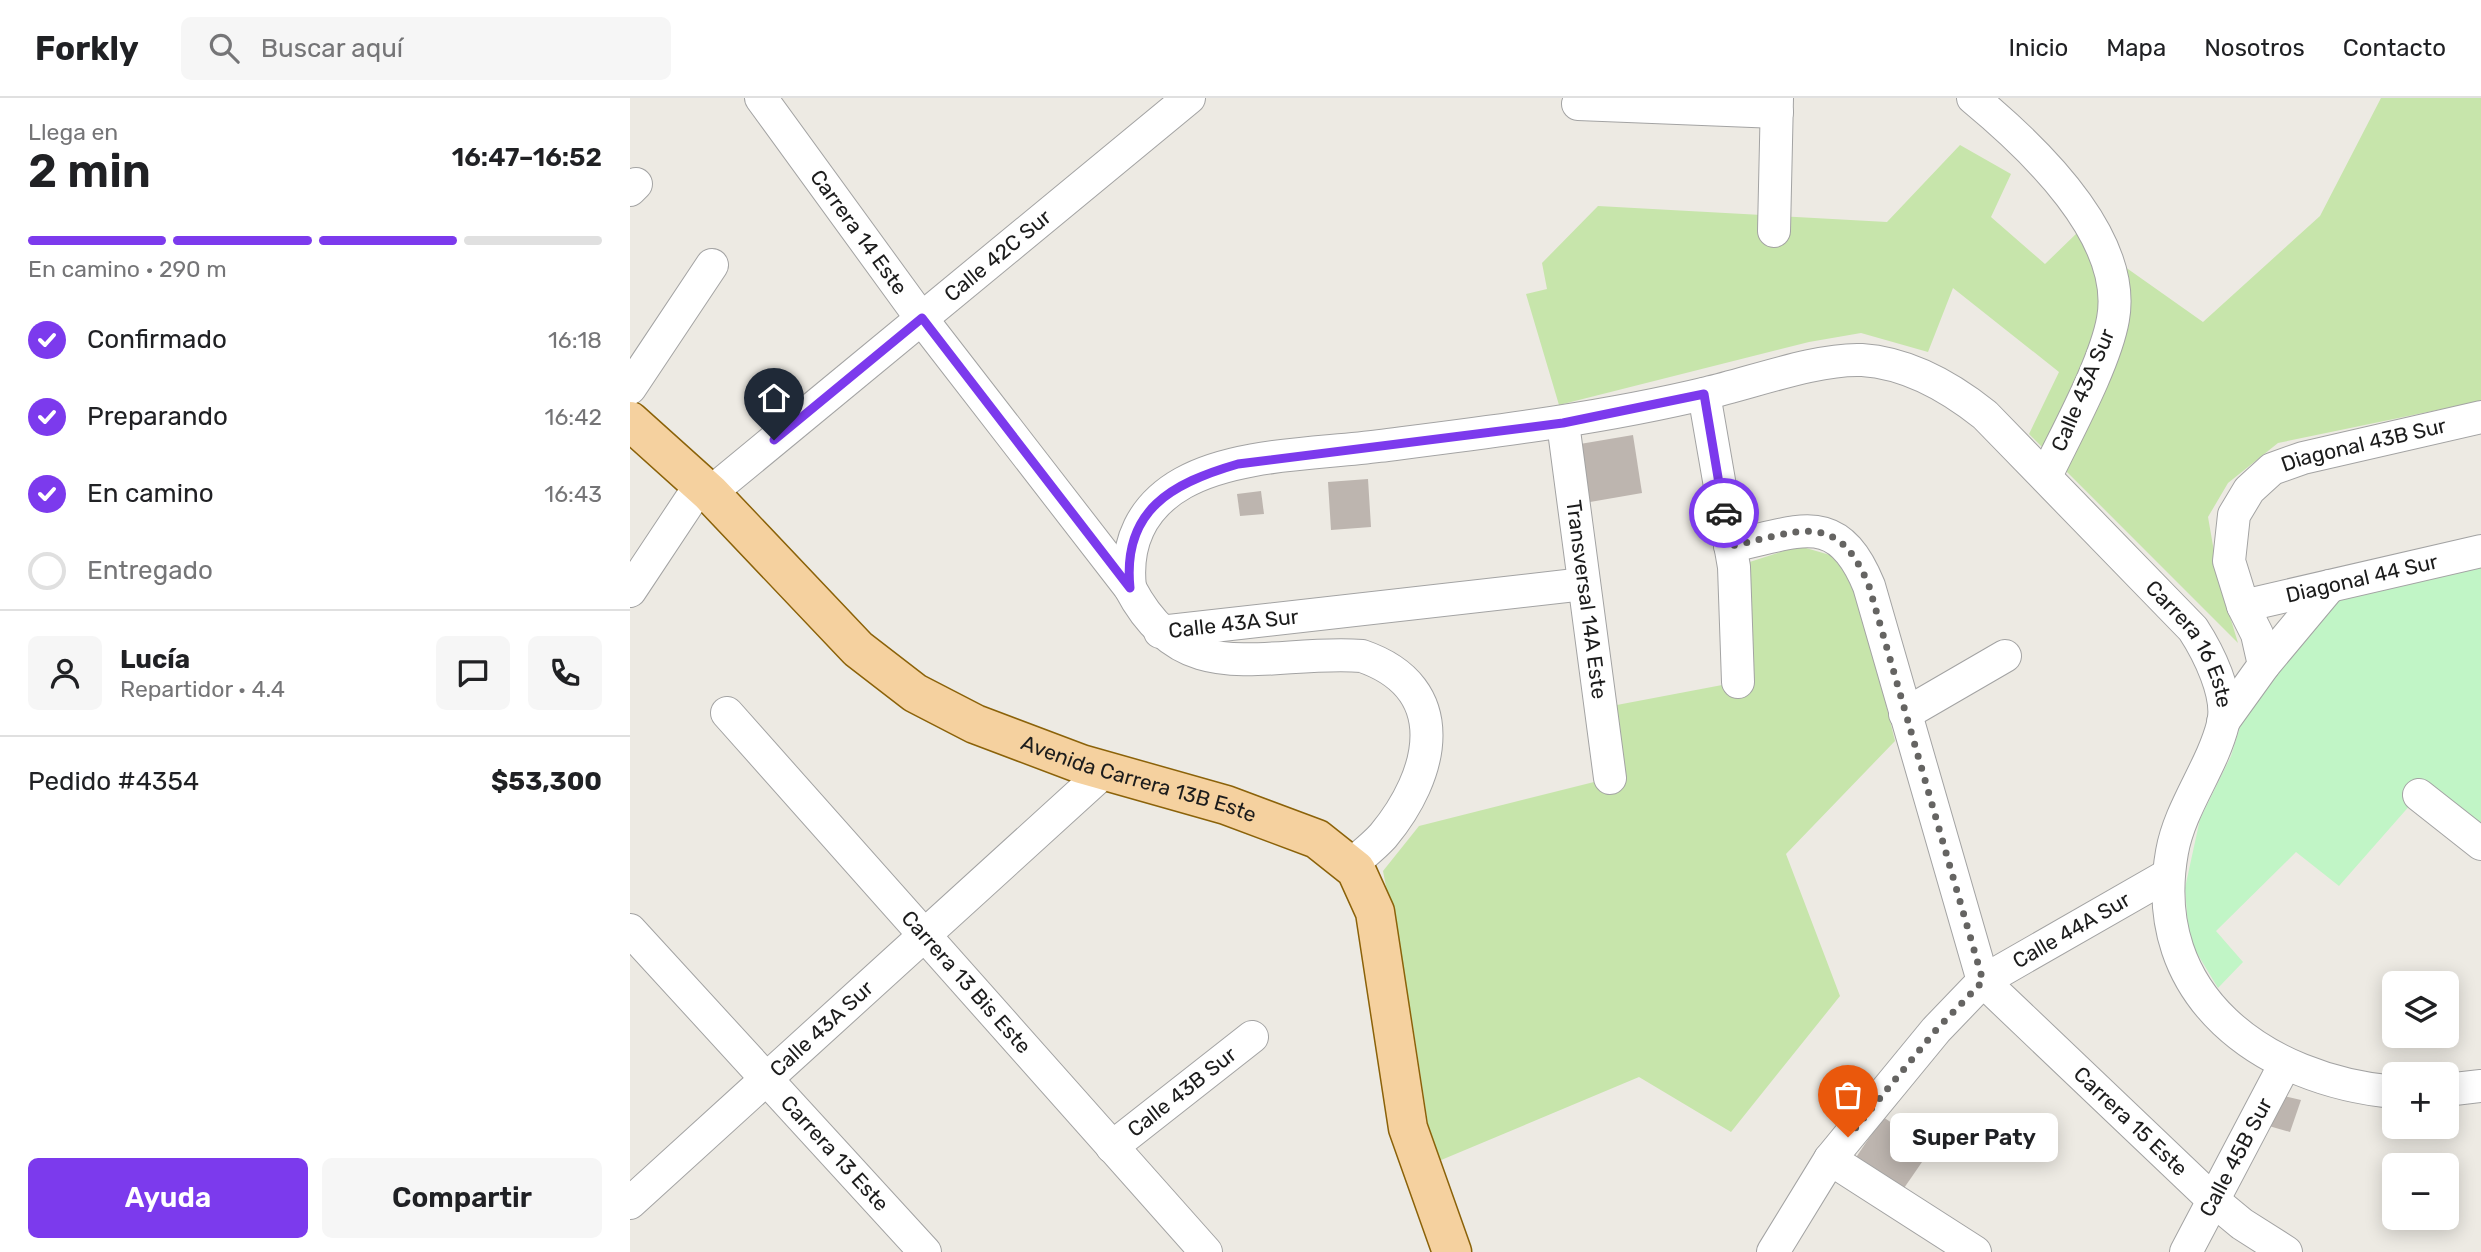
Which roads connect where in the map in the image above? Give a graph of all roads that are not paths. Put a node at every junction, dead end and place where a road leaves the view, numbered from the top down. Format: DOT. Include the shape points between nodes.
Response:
graph roads {
  1 [pos="761,98"];
  2 [pos="1189,98"];
  3 [pos="1973,98"];
  4 [pos="1578,104"];
  5 [pos="1777,105"];
  6 [pos="1774,231"];
  7 [pos="712,265"];
  8 [pos="922,318"];
  9 [pos="630,388"];
  10 [pos="1704,394"];
  11 [pos="2481,417"];
  12 [pos="630,421"];
  13 [pos="1563,423"];
  14 [pos="2046,476"];
  15 [pos="706,489"];
  16 [pos="1730,546"];
  17 [pos="2481,551"];
  18 [pos="1584,584"];
  19 [pos="2330,586"];
  20 [pos="1130,588"];
  21 [pos="630,591"];
  22 [pos="2243,606"];
  23 [pos="1160,632"];
  24 [pos="2005,656"];
  25 [pos="2264,665"];
  26 [pos="1738,682"];
  27 [pos="727,713"];
  28 [pos="1905,714"];
  29 [pos="2223,722"];
  30 [pos="1106,770"];
  31 [pos="1610,778"];
  32 [pos="2419,795"];
  33 [pos="2481,844"];
  34 [pos="1351,865"];
  35 [pos="2168,875"];
  36 [pos="630,930"];
  37 [pos="924,935"];
  38 [pos="1983,981"];
  39 [pos="1252,1037"];
  40 [pos="2285,1064"];
  41 [pos="766,1080"];
  42 [pos="2481,1086"];
  43 [pos="2459,1089"];
  44 [pos="2382,1091"];
  45 [pos="1112,1147"];
  46 [pos="1830,1158"];
  47 [pos="2213,1200"];
  48 [pos="1432,1202"];
  49 [pos="630,1203"];
  50 [pos="925,1252"];
  51 [pos="1206,1252"];
  52 [pos="1442,1252"];
  53 [pos="1452,1252"];
  54 [pos="1773,1252"];
  55 [pos="1975,1252"];
  56 [pos="2186,1252"];
  57 [pos="2286,1252"];
  1 -- 8 [label="street, Carrera 14 Este"];
  2 -- 8 [label="street, Calle 42C Sur"];
  3 -- 14 [label="street, Calle 43A Sur" via="2074,200 2109,261 2113,317 2107,343"];
  4 -- 5 [label="street"];
  5 -- 6 [label="street"];
  7 -- 9 [label="street"];
  8 -- 15 [label="street, Calle 42C Sur"];
  8 -- 20 [label="street, Carrera 14 Este"];
  10 -- 13 [label="street, Carrera 16 Este"];
  10 -- 14 [label="street, Carrera 16 Este" via="1831,362 1877,361 1936,382 1985,415"];
  10 -- 16 [label="street"];
  11 -- 22 [label="street, Diagonal 43B Sur" via="2272,469 2249,489 2234,515 2229,561"];
  12 -- 15 [label="main road, Avenida Carrera 13B Este"];
  13 -- 18 [label="street, Transversal 14A Este"];
  13 -- 20 [label="street, Carrera 16 Este" via="1238,464 1200,475 1167,494 1142,521 1129,552"];
  14 -- 29 [label="street, Carrera 16 Este" via="2193,629 2213,664"];
  15 -- 21 [label="street, Calle 42C Sur"];
  15 -- 30 [label="main road, Avenida Carrera 13B Este" via="858,649 897,681 975,724"];
  16 -- 26 [label="street"];
  16 -- 28 [label="street" via="1818,531 1848,546 1869,586"];
  17 -- 19 [label="street, Diagonal 44 Sur"];
  18 -- 23 [label="street, Calle 43A Sur"];
  18 -- 31 [label="street, Transversal 14A Este"];
  19 -- 22 [label="street, Diagonal 44 Sur"];
  19 -- 25 [label="street"];
  20 -- 23 [label="street, Carrera 14 Este"];
  22 -- 25 [label="street, Diagonal 43B Sur" via="2257,634"];
  23 -- 34 [label="street, Calle 43A Sur" via="1183,649 1232,659 1362,656 1381,662 1418,695 1427,721 1426,745 1414,790 1382,837"];
  24 -- 28 [label="street"];
  25 -- 29 [label="street"];
  27 -- 37 [label="street, Carrera 13 Bis Este"];
  28 -- 38 [label="street"];
  29 -- 35 [label="street, Carrera 16 Este" via="2180,825"];
  30 -- 34 [label="main road, Avenida Carrera 13B Este" via="1294,829 1326,845"];
  30 -- 37 [label="street, Calle 43A Sur"];
  32 -- 33 [label="street"];
  34 -- 48 [label="main road, Avenida Carrera 13B Este" via="1375,912 1405,1114"];
  35 -- 38 [label="street, Calle 44A Sur"];
  35 -- 40 [label="street, Carrera 16 Este" via="2178,948 2197,990 2226,1026"];
  36 -- 41 [label="street, Carrera 13 Este"];
  37 -- 41 [label="street, Calle 43A Sur"];
  37 -- 45 [label="street, Carrera 13 Bis Este"];
  38 -- 46 [label="street, Calle 44A Sur" via="1936,1030"];
  38 -- 47 [label="street, Carrera 15 Este"];
  39 -- 45 [label="street, Calle 43B Sur"];
  40 -- 44 [label="street, Carrera 16 Este" via="2327,1080"];
  40 -- 47 [label="street, Calle 45B Sur"];
  41 -- 49 [label="street, Calle 43A Sur"];
  41 -- 50 [label="street, Carrera 13 Este"];
  42 -- 43 [label="street"];
  45 -- 51 [label="street, Carrera 13 Bis Este"];
  46 -- 54 [label="street, Calle 44A Sur"];
  46 -- 55 [label="street"];
  47 -- 56 [label="street, Calle 45B Sur"];
  47 -- 57 [label="street, Carrera 15 Este"];
  48 -- 52 [label="street"];
  48 -- 53 [label="main road, Avenida Carrera 13B Este"];
}
